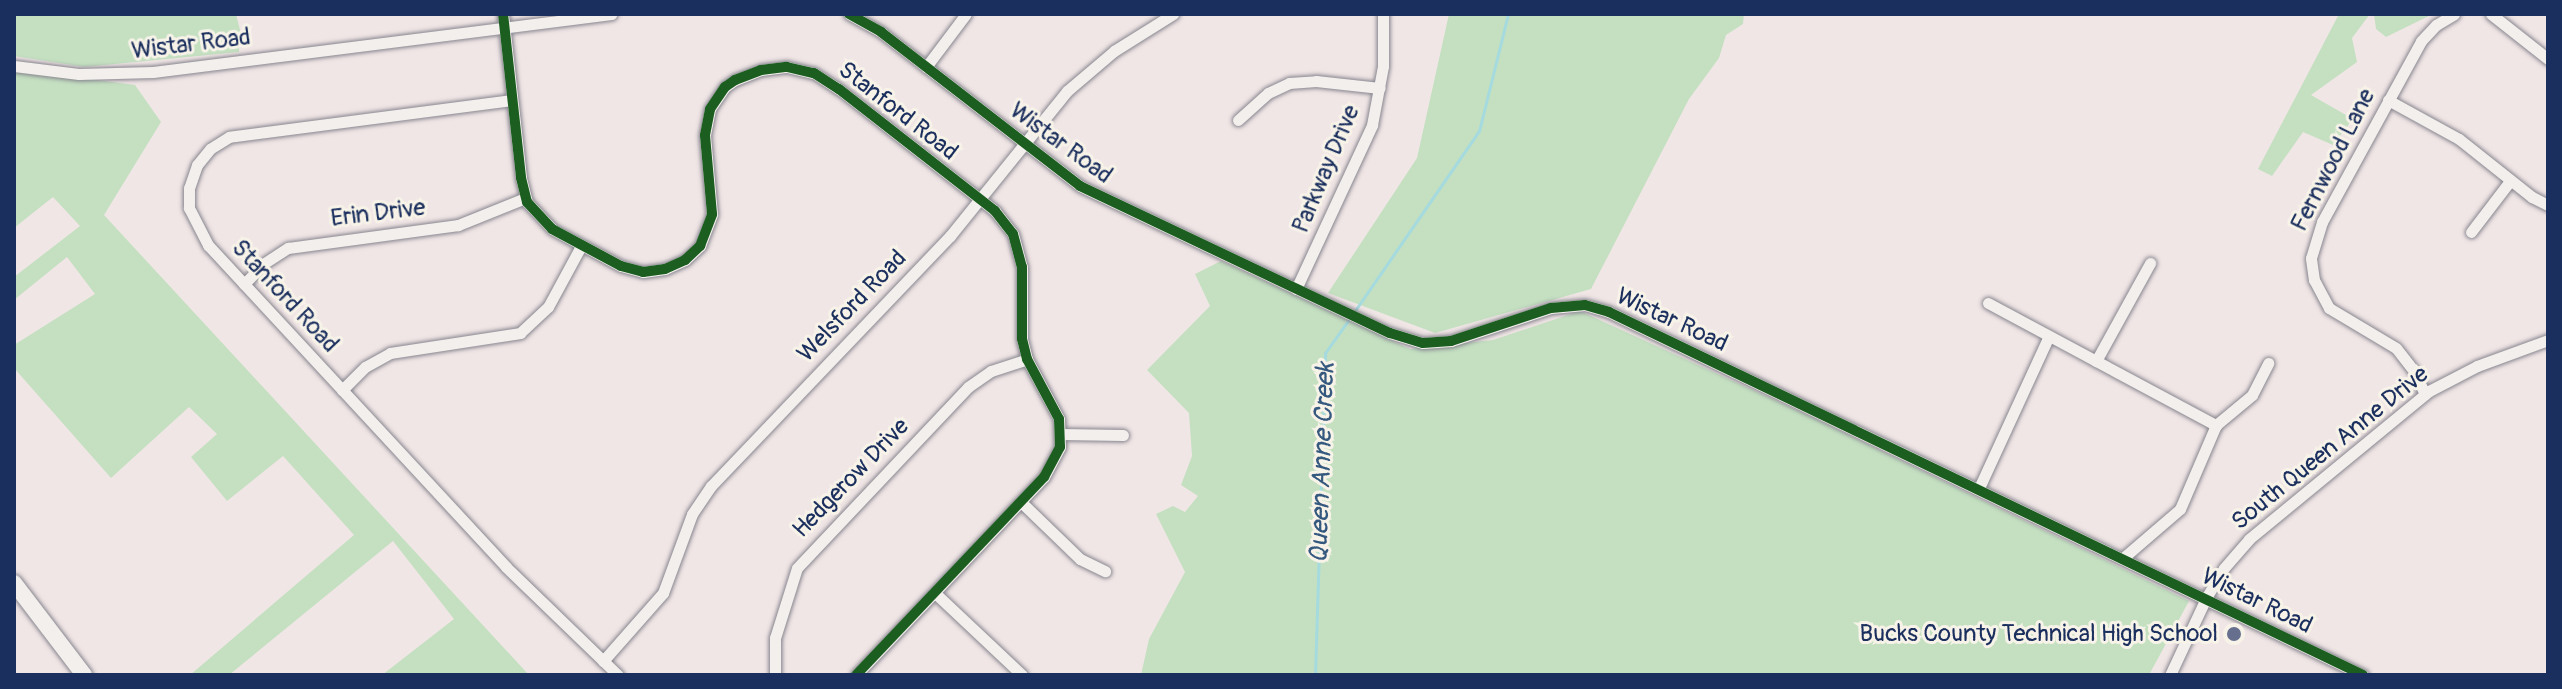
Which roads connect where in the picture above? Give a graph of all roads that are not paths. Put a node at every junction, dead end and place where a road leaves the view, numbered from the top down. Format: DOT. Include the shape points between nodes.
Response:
graph roads {
  1 [pos="503,14"];
  2 [pos="611,14"];
  3 [pos="849,14"];
  4 [pos="966,14"];
  5 [pos="1173,14"];
  6 [pos="1383,14"];
  7 [pos="2454,14"];
  8 [pos="2491,14"];
  9 [pos="504,27"];
  10 [pos="2548,59"];
  11 [pos="14,66"];
  12 [pos="926,67"];
  13 [pos="1380,88"];
  14 [pos="512,100"];
  15 [pos="2388,100"];
  16 [pos="1238,120"];
  17 [pos="1025,144"];
  18 [pos="2510,181"];
  19 [pos="525,198"];
  20 [pos="980,200"];
  21 [pos="2548,205"];
  22 [pos="2471,232"];
  23 [pos="581,246"];
  24 [pos="2150,263"];
  25 [pos="244,284"];
  26 [pos="1296,289"];
  27 [pos="1988,303"];
  28 [pos="2049,336"];
  29 [pos="2548,340"];
  30 [pos="1027,359"];
  31 [pos="2096,361"];
  32 [pos="2268,363"];
  33 [pos="342,390"];
  34 [pos="2425,394"];
  35 [pos="2216,425"];
  36 [pos="1061,434"];
  37 [pos="1123,435"];
  38 [pos="1979,488"];
  39 [pos="1021,502"];
  40 [pos="2123,558"];
  41 [pos="1105,571"];
  42 [pos="14,583"];
  43 [pos="935,593"];
  44 [pos="2206,598"];
  45 [pos="603,661"];
  46 [pos="84,675"];
  47 [pos="618,675"];
  48 [pos="775,675"];
  49 [pos="856,675"];
  50 [pos="1022,675"];
  51 [pos="2170,675"];
  52 [pos="2363,675"];
  1 -- 9 [label="street"];
  2 -- 9 [label="street, Wistar Road"];
  3 -- 12 [label="street, Wistar Road"];
  4 -- 12 [label="street"];
  5 -- 17 [label="street, Welsford Road" via="1093,67"];
  6 -- 13 [label="street, Parkway Drive"];
  7 -- 15 [label="street, Fernwood Lane" via="2421,41"];
  8 -- 10 [label="street"];
  9 -- 11 [label="street, Wistar Road" via="129,74"];
  9 -- 14 [label="street"];
  12 -- 17 [label="street, Wistar Road"];
  13 -- 16 [label="street" via="1289,83 1268,93"];
  13 -- 26 [label="street, Parkway Drive" via="1365,145"];
  14 -- 19 [label="street"];
  14 -- 25 [label="street, Stanford Road" via="244,133 210,149 192,177 189,208 208,245"];
  15 -- 18 [label="street" via="2459,139"];
  15 -- 34 [label="street, Fernwood Lane" via="2316,234 2311,269 2329,308 2396,348"];
  17 -- 20 [label="street, Welsford Road"];
  17 -- 26 [label="street, Wistar Road" via="1104,199"];
  18 -- 21 [label="street"];
  18 -- 22 [label="street"];
  19 -- 23 [label="street, Stanford Road" via="539,219"];
  19 -- 25 [label="street, Erin Drive" via="458,225 288,248"];
  20 -- 23 [label="street, Stanford Road" via="821,76 787,67 735,80 710,109 705,135 712,214 694,252 675,266 643,272"];
  20 -- 30 [label="street, Stanford Road" via="1001,218 1017,244"];
  20 -- 45 [label="street, Welsford Road" via="711,486 692,514 663,593"];
  23 -- 33 [label="street" via="548,307 520,333 390,353 365,367"];
  24 -- 31 [label="street"];
  25 -- 33 [label="street, Stanford Road"];
  26 -- 38 [label="street, Wistar Road" via="1405,339 1436,343 1463,340 1551,308 1596,308"];
  27 -- 28 [label="street"];
  28 -- 31 [label="street"];
  28 -- 38 [label="street"];
  29 -- 34 [label="street, South Queen Anne Drive" via="2477,366"];
  30 -- 36 [label="street, Stanford Road" via="1052,402"];
  30 -- 48 [label="street, Hedgerow Drive" via="991,371 968,387 797,568 775,638"];
  31 -- 35 [label="street"];
  32 -- 35 [label="street" via="2252,395"];
  33 -- 45 [label="street, Stanford Road" via="506,567"];
  34 -- 44 [label="street, South Queen Anne Drive" via="2249,539"];
  35 -- 40 [label="street" via="2180,509"];
  36 -- 37 [label="street"];
  36 -- 39 [label="street" via="1054,462"];
  38 -- 40 [label="street, Wistar Road"];
  39 -- 41 [label="street" via="1080,559"];
  39 -- 43 [label="street"];
  40 -- 44 [label="street, Wistar Road"];
  42 -- 46 [label="main road"];
  43 -- 49 [label="street"];
  43 -- 50 [label="street"];
  44 -- 51 [label="street, South Queen Anne Drive"];
  44 -- 52 [label="street, Wistar Road"];
  45 -- 47 [label="street, Stanford Road"];
}
